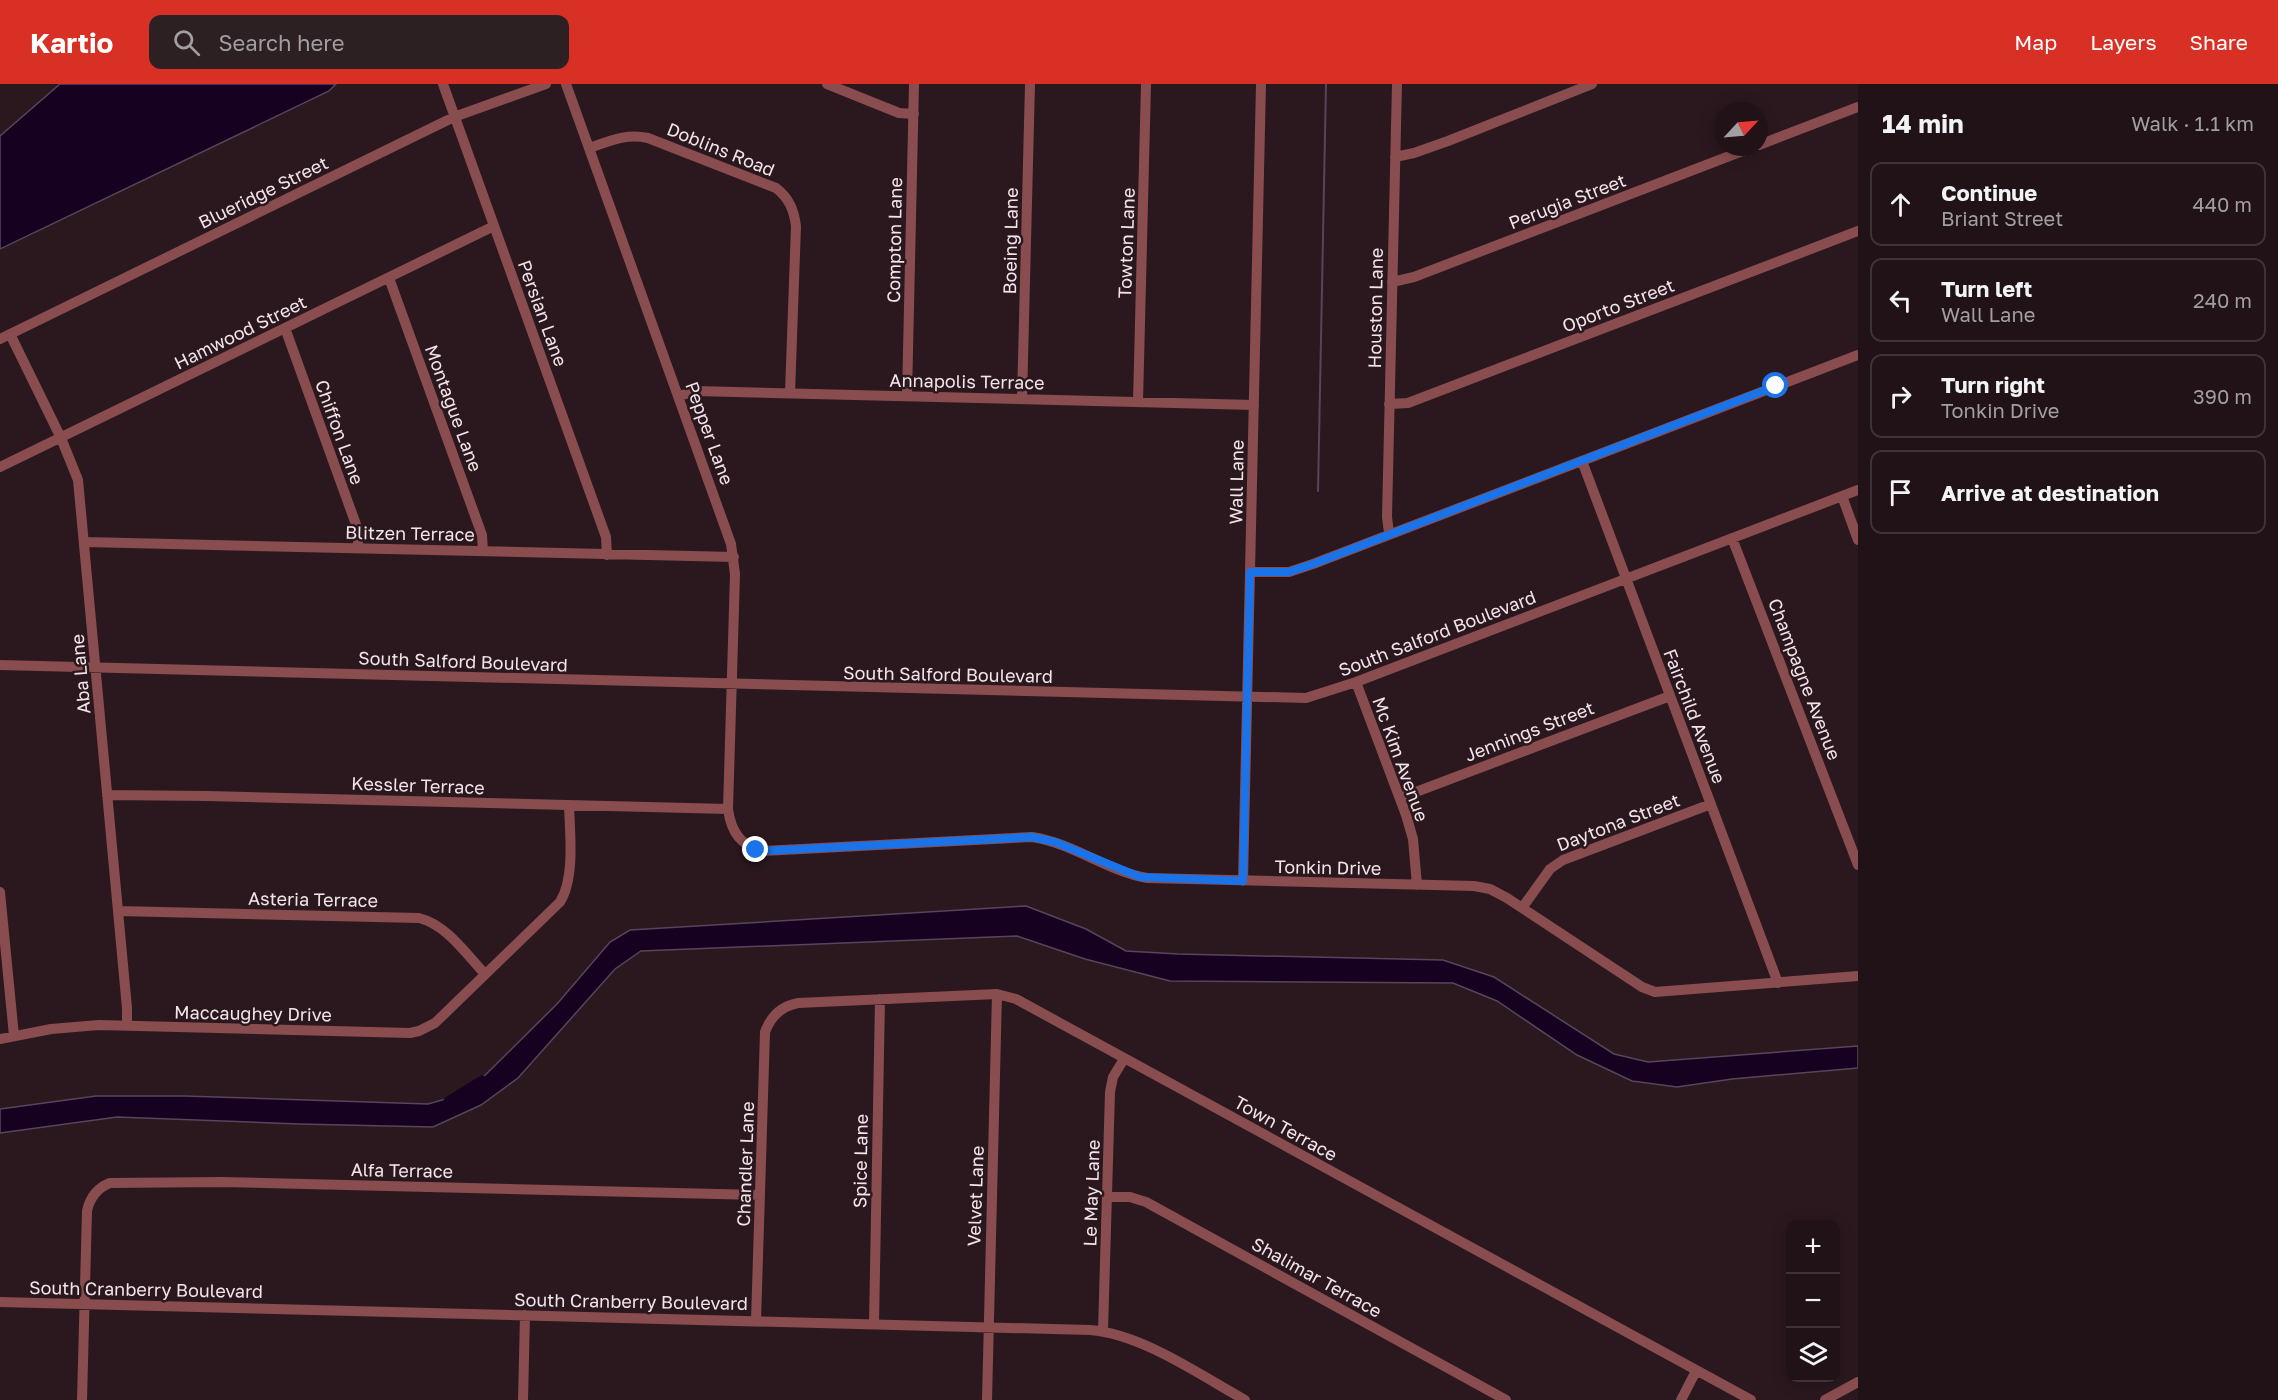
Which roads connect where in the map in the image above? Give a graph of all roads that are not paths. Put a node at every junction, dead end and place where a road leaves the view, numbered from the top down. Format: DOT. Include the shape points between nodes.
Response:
graph roads {
  1 [pos="443,84"];
  2 [pos="546,84"];
  3 [pos="566,84"];
  4 [pos="827,84"];
  5 [pos="914,84"];
  6 [pos="1030,84"];
  7 [pos="1146,84"];
  8 [pos="1261,84"];
  9 [pos="1397,84"];
  10 [pos="1592,84"];
  11 [pos="1858,107"];
  12 [pos="914,114"];
  13 [pos="454,117"];
  14 [pos="1768,142"];
  15 [pos="589,148"];
  16 [pos="1730,156"];
  17 [pos="1395,157"];
  18 [pos="494,226"];
  19 [pos="1858,231"];
  20 [pos="389,278"];
  21 [pos="1392,282"];
  22 [pos="285,328"];
  23 [pos="5,336"];
  24 [pos="1858,355"];
  25 [pos="790,393"];
  26 [pos="680,396"];
  27 [pos="907,396"];
  28 [pos="1022,399"];
  29 [pos="1138,402"];
  30 [pos="1389,404"];
  31 [pos="1254,405"];
  32 [pos="61,438"];
  33 [pos="1582,461"];
  34 [pos="0,467"];
  35 [pos="1858,490"];
  36 [pos="1842,496"];
  37 [pos="1389,533"];
  38 [pos="1732,538"];
  39 [pos="1858,540"];
  40 [pos="85,542"];
  41 [pos="358,548"];
  42 [pos="483,552"];
  43 [pos="606,555"];
  44 [pos="734,557"];
  45 [pos="1250,572"];
  46 [pos="1626,578"];
  47 [pos="0,665"];
  48 [pos="96,667"];
  49 [pos="1356,682"];
  50 [pos="731,685"];
  51 [pos="1670,696"];
  52 [pos="1246,697"];
  53 [pos="108,795"];
  54 [pos="1400,798"];
  55 [pos="1711,804"];
  56 [pos="569,806"];
  57 [pos="728,809"];
  58 [pos="1858,866"];
  59 [pos="1243,881"];
  60 [pos="1417,885"];
  61 [pos="0,892"];
  62 [pos="1522,908"];
  63 [pos="118,911"];
  64 [pos="485,974"];
  65 [pos="1858,976"];
  66 [pos="1778,983"];
  67 [pos="997,994"];
  68 [pos="880,999"];
  69 [pos="779,1011"];
  70 [pos="127,1026"];
  71 [pos="14,1036"];
  72 [pos="0,1039"];
  73 [pos="1124,1059"];
  74 [pos="760,1196"];
  75 [pos="1108,1197"];
  76 [pos="0,1302"];
  77 [pos="84,1305"];
  78 [pos="525,1315"];
  79 [pos="756,1321"];
  80 [pos="874,1324"];
  81 [pos="988,1327"];
  82 [pos="1103,1331"];
  83 [pos="1696,1371"];
  84 [pos="1858,1382"];
  85 [pos="82,1400"];
  86 [pos="523,1400"];
  87 [pos="987,1400"];
  88 [pos="1245,1400"];
  89 [pos="1506,1400"];
  90 [pos="1681,1400"];
  91 [pos="1751,1400"];
  92 [pos="1825,1400"];
  1 -- 13 [label="street, Persian Lane"];
  2 -- 13 [label="street, Blueridge Street"];
  3 -- 15 [label="street, Pepper Lane"];
  4 -- 12 [label="street" via="899,113"];
  5 -- 12 [label="street, Compton Lane"];
  6 -- 28 [label="street, Boeing Lane"];
  7 -- 29 [label="street, Towton Lane"];
  8 -- 31 [label="street, Wall Lane"];
  9 -- 17 [label="street, Houston Lane"];
  10 -- 17 [label="street" via="1449,141"];
  11 -- 14 [label="street"];
  12 -- 27 [label="street, Compton Lane"];
  13 -- 18 [label="street, Persian Lane"];
  13 -- 23 [label="street, Blueridge Street"];
  15 -- 25 [label="street, Doblins Road" via="638,135 776,188 787,199 796,226"];
  15 -- 26 [label="street, Pepper Lane"];
  16 -- 21 [label="street, Perugia Street" via="1414,277"];
  17 -- 21 [label="street, Houston Lane"];
  18 -- 20 [label="street, Hamwood Street"];
  18 -- 43 [label="street, Persian Lane" via="606,537"];
  19 -- 30 [label="street, Oporto Street" via="1408,403"];
  20 -- 22 [label="street, Hamwood Street"];
  20 -- 42 [label="street, Montague Lane" via="482,535"];
  21 -- 30 [label="street, Houston Lane"];
  22 -- 32 [label="street, Hamwood Street"];
  22 -- 41 [label="street, Chiffon Lane" via="358,530"];
  23 -- 32 [label="street, Aba Lane"];
  24 -- 33 [label="street"];
  25 -- 26 [label="street, Annapolis Terrace" via="696,391"];
  25 -- 27 [label="street, Annapolis Terrace"];
  26 -- 44 [label="street, Pepper Lane"];
  27 -- 28 [label="street, Annapolis Terrace"];
  28 -- 29 [label="street, Annapolis Terrace"];
  29 -- 31 [label="street, Annapolis Terrace"];
  30 -- 37 [label="street, Houston Lane"];
  31 -- 45 [label="street, Wall Lane"];
  32 -- 34 [label="street, Hamwood Street"];
  32 -- 40 [label="street, Aba Lane" via="78,480"];
  33 -- 37 [label="street"];
  33 -- 46 [label="street, Fairchild Avenue"];
  35 -- 36 [label="street, South Salford Boulevard"];
  36 -- 38 [label="street, South Salford Boulevard"];
  36 -- 39 [label="street"];
  37 -- 45 [label="street" via="1289,572"];
  38 -- 46 [label="street, South Salford Boulevard"];
  38 -- 58 [label="street, Champagne Avenue"];
  40 -- 41 [label="street, Blitzen Terrace"];
  40 -- 48 [label="street, Aba Lane"];
  41 -- 42 [label="street, Blitzen Terrace"];
  42 -- 43 [label="street, Blitzen Terrace"];
  43 -- 44 [label="street, Blitzen Terrace"];
  44 -- 50 [label="street, Pepper Lane"];
  45 -- 52 [label="street, Wall Lane"];
  46 -- 49 [label="street, South Salford Boulevard"];
  46 -- 51 [label="street, Fairchild Avenue"];
  47 -- 48 [label="street, South Salford Boulevard"];
  48 -- 50 [label="street, South Salford Boulevard"];
  48 -- 53 [label="street, Aba Lane"];
  49 -- 52 [label="street, South Salford Boulevard" via="1306,698"];
  49 -- 54 [label="street, Mc Kim Avenue"];
  50 -- 52 [label="street, South Salford Boulevard"];
  50 -- 57 [label="street, Pepper Lane"];
  51 -- 54 [label="street, Jennings Street"];
  51 -- 55 [label="street, Fairchild Avenue"];
  52 -- 59 [label="street, Wall Lane"];
  53 -- 56 [label="street, Kessler Terrace"];
  53 -- 63 [label="street, Aba Lane"];
  54 -- 60 [label="street, Mc Kim Avenue" via="1413,840"];
  55 -- 62 [label="street, Daytona Street" via="1563,860 1550,869"];
  55 -- 66 [label="street, Fairchild Avenue"];
  56 -- 57 [label="street, Kessler Terrace"];
  56 -- 64 [label="street, Maccaughey Drive" via="568,879 564,894"];
  57 -- 59 [label="street, Tonkin Drive" via="731,826 740,840 763,851 1032,837 1055,842 1140,877"];
  59 -- 60 [label="street, Tonkin Drive"];
  60 -- 62 [label="street, Tonkin Drive" via="1483,888"];
  61 -- 71 [label="street"];
  62 -- 66 [label="street, Tonkin Drive" via="1649,991"];
  63 -- 64 [label="street, Asteria Terrace" via="419,918 443,929"];
  63 -- 70 [label="street, Aba Lane"];
  64 -- 70 [label="street, Maccaughey Drive" via="435,1023 410,1033"];
  65 -- 66 [label="street, Tonkin Drive"];
  67 -- 68 [label="street, Town Terrace"];
  67 -- 73 [label="street, Town Terrace" via="1016,999"];
  67 -- 81 [label="street, Velvet Lane"];
  68 -- 69 [label="street, Town Terrace" via="798,1003"];
  68 -- 80 [label="street, Spice Lane"];
  69 -- 74 [label="street, Chandler Lane" via="765,1032"];
  70 -- 71 [label="street, Maccaughey Drive" via="76,1026"];
  71 -- 72 [label="street, Maccaughey Drive"];
  73 -- 75 [label="street, Le May Lane" via="1113,1077 1110,1092"];
  73 -- 83 [label="street, Town Terrace"];
  74 -- 77 [label="street, Alfa Terrace" via="117,1181 103,1186 92,1197 87,1210"];
  74 -- 79 [label="street, Chandler Lane"];
  75 -- 82 [label="street, Le May Lane"];
  75 -- 89 [label="street, Shalimar Terrace" via="1146,1202"];
  76 -- 77 [label="street, South Cranberry Boulevard"];
  77 -- 78 [label="street, South Cranberry Boulevard"];
  77 -- 85 [label="street, Alfa Terrace"];
  78 -- 79 [label="street, South Cranberry Boulevard"];
  78 -- 86 [label="street"];
  79 -- 80 [label="street, South Cranberry Boulevard"];
  80 -- 81 [label="street, South Cranberry Boulevard"];
  81 -- 82 [label="street, South Cranberry Boulevard"];
  81 -- 87 [label="street, Velvet Lane"];
  82 -- 88 [label="street, South Cranberry Boulevard" via="1138,1342"];
  83 -- 90 [label="street"];
  83 -- 91 [label="street, Town Terrace"];
  84 -- 92 [label="street"];
}
